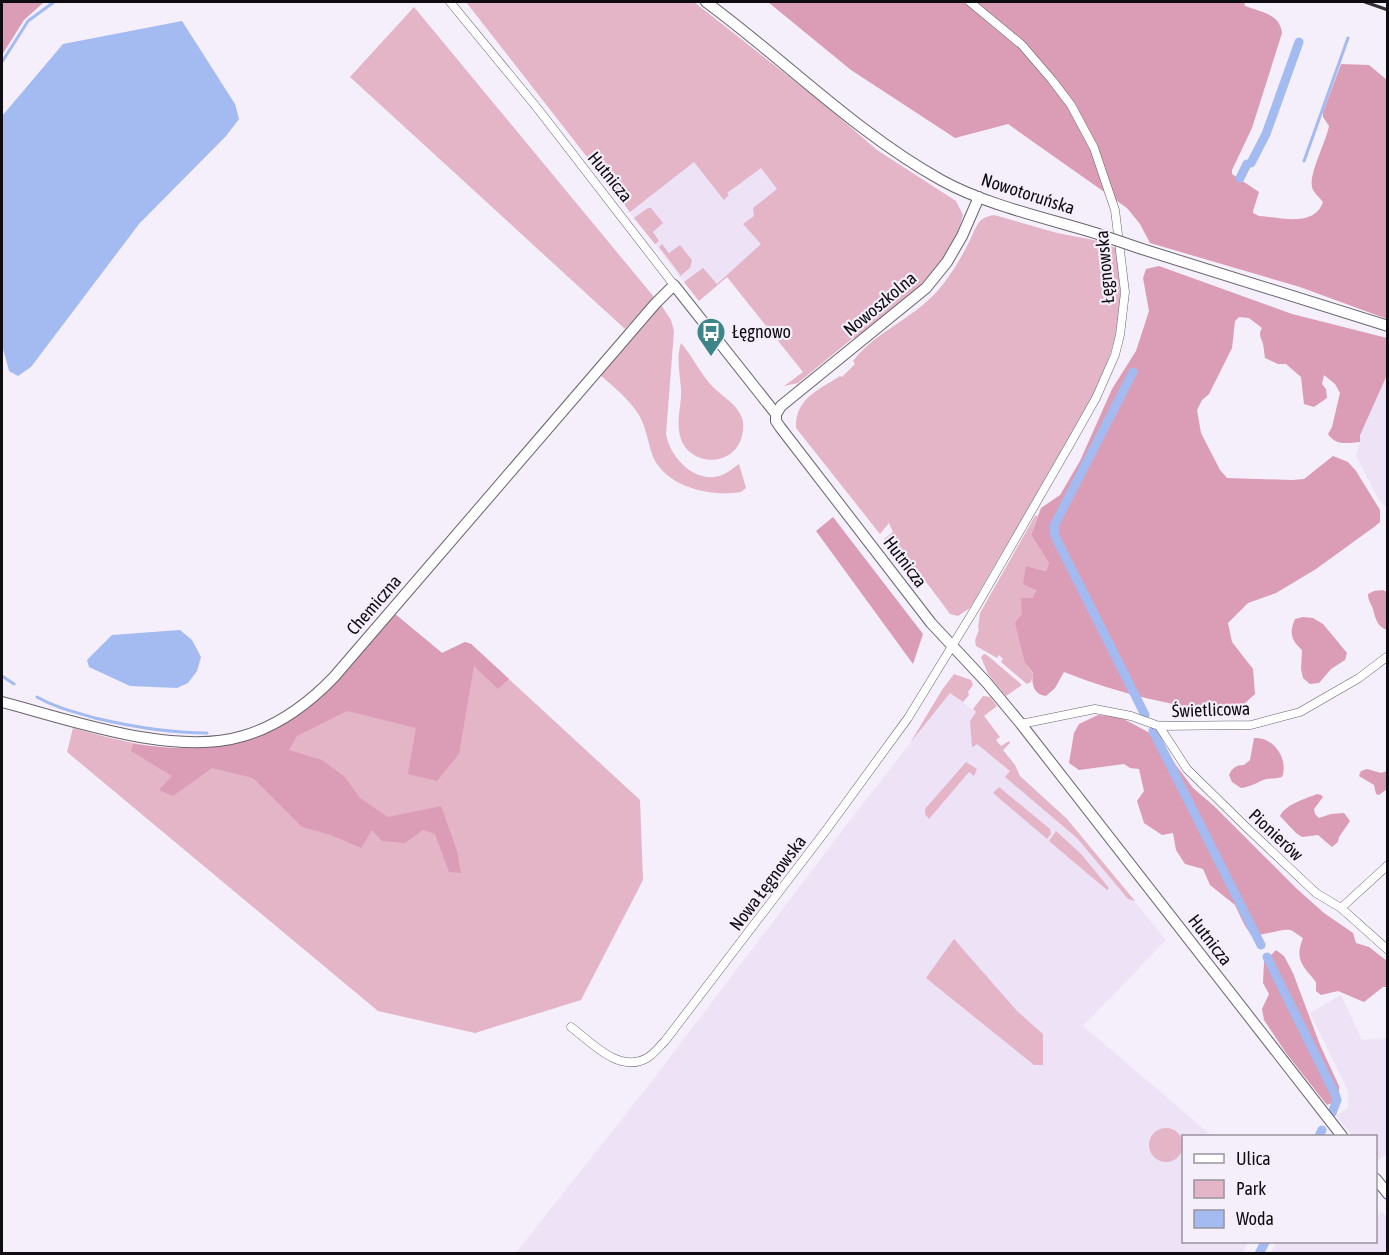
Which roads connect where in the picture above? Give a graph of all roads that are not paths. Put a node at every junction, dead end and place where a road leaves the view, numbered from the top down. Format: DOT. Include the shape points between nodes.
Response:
graph roads {
  1 [pos="450,2"];
  2 [pos="706,2"];
  3 [pos="970,2"];
  4 [pos="979,197"];
  5 [pos="674,285"];
  6 [pos="1388,326"];
  7 [pos="776,414"];
  8 [pos="952,646"];
  9 [pos="1388,656"];
  10 [pos="2,702"];
  11 [pos="1021,724"];
  12 [pos="1159,726"];
  13 [pos="1388,866"];
  14 [pos="1341,908"];
  15 [pos="1388,950"];
  16 [pos="571,1027"];
  17 [pos="1340,1135"];
  18 [pos="1377,1180"];
  19 [pos="1388,1194"];
  1 -- 5 [label="street, Hutnicza"];
  2 -- 4 [label="street, Nowotoruńska" via="888,147"];
  3 -- 8 [label="street, Łęgnowska" via="1022,45 1052,80 1071,105 1094,148 1115,210 1125,292 1115,354 1096,398"];
  4 -- 6 [label="street, Nowotoruńska, bridge"];
  4 -- 7 [label="street, Nowoszkolna" via="947,262 926,288"];
  5 -- 7 [label="street, Hutnicza"];
  5 -- 10 [label="street, Chemiczna" via="334,677 285,717 241,737 174,741 135,736"];
  7 -- 8 [label="street, Hutnicza" via="780,427"];
  8 -- 11 [label="street, Hutnicza"];
  8 -- 16 [label="street, Nowa Łęgnowska" via="908,718 827,830 649,1057 639,1061 611,1058"];
  9 -- 12 [label="street, Świetlicowa" via="1300,712 1240,726"];
  11 -- 12 [label="street, Świetlicowa" via="1095,709"];
  11 -- 17 [label="street, Hutnicza"];
  12 -- 14 [label="street, Pionierów" via="1187,769 1316,893"];
  13 -- 14 [label="street"];
  14 -- 15 [label="street, Pionierów"];
  18 -- 19 [label="street"];
}
